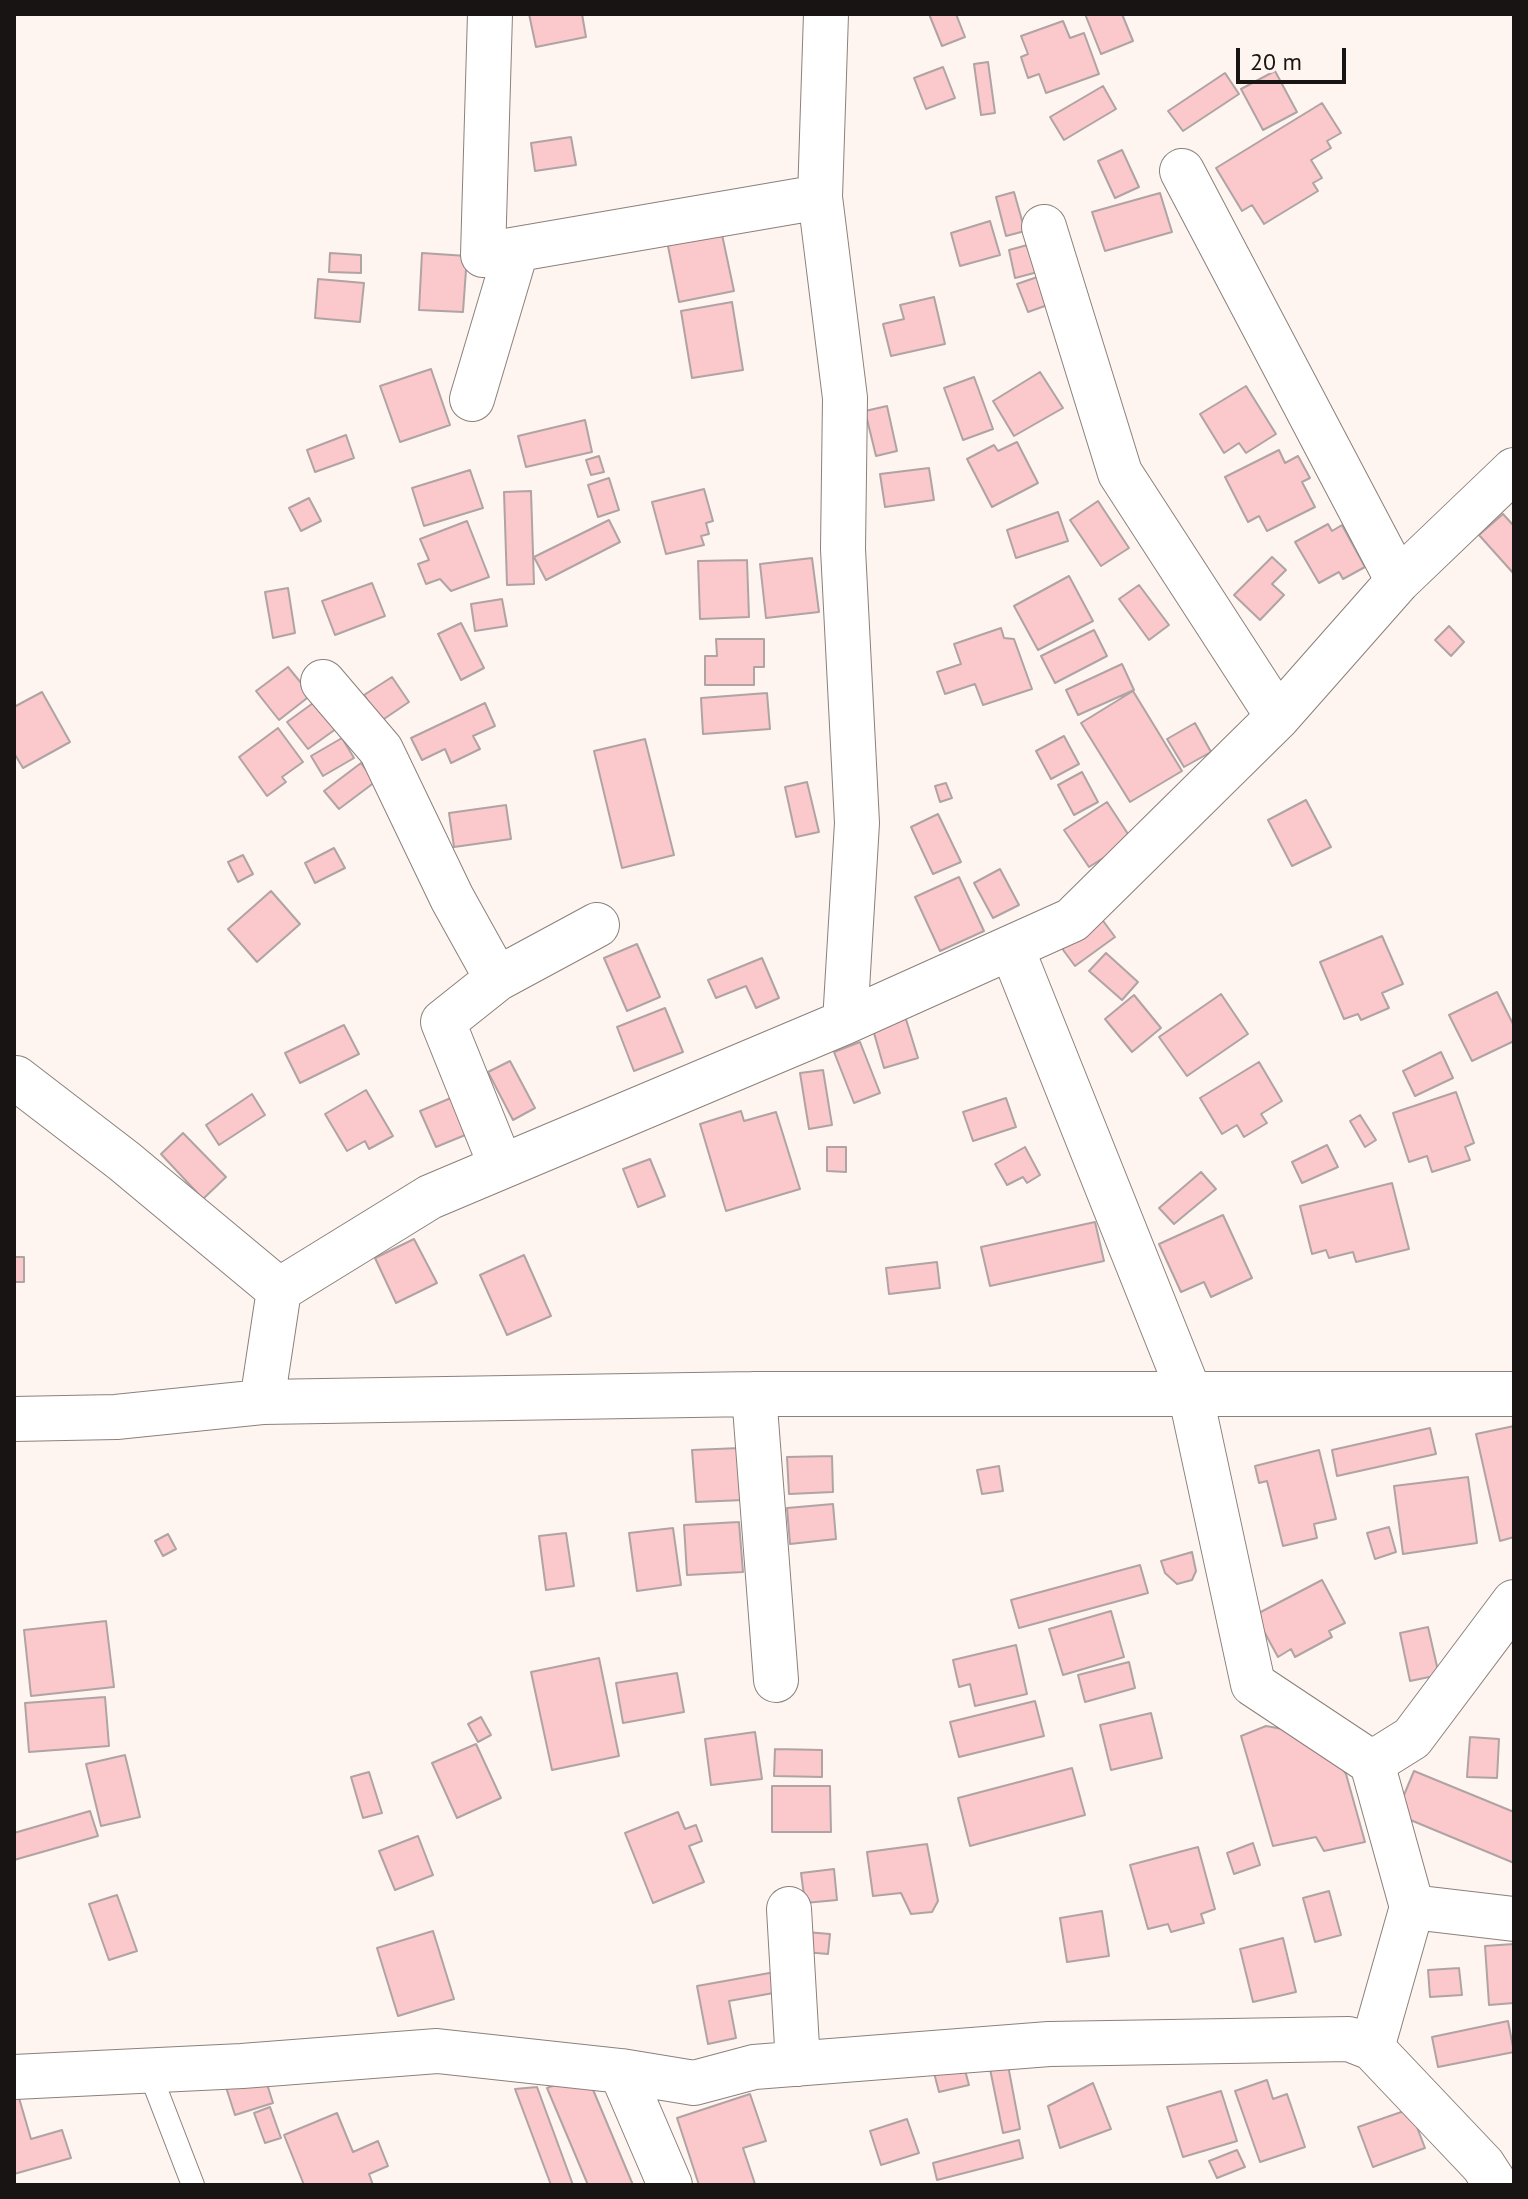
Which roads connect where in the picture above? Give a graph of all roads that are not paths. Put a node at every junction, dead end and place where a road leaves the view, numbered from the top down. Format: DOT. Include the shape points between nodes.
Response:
graph roads {
  1 [pos="490,14"];
  2 [pos="826,14"];
  3 [pos="1182,171"];
  4 [pos="820,197"];
  5 [pos="1044,227"];
  6 [pos="516,251"];
  7 [pos="472,399"];
  8 [pos="1514,470"];
  9 [pos="1398,581"];
  10 [pos="323,682"];
  11 [pos="1278,717"];
  12 [pos="597,925"];
  13 [pos="1012,949"];
  14 [pos="497,979"];
  15 [pos="845,1022"];
  16 [pos="16,1078"];
  17 [pos="501,1166"];
  18 [pos="279,1290"];
  19 [pos="754,1394"];
  20 [pos="1514,1394"];
  21 [pos="1191,1397"];
  22 [pos="262,1402"];
  23 [pos="14,1419"];
  24 [pos="1514,1602"];
  25 [pos="776,1680"];
  26 [pos="1372,1763"];
  27 [pos="1412,1907"];
  28 [pos="789,1909"];
  29 [pos="1514,1919"];
  30 [pos="1372,2048"];
  31 [pos="798,2064"];
  32 [pos="149,2071"];
  33 [pos="621,2071"];
  34 [pos="14,2077"];
  35 [pos="193,2185"];
  36 [pos="670,2185"];
  37 [pos="1496,2185"];
  1 -- 6 [label="street" via="483,255"];
  2 -- 4 [label="street"];
  3 -- 9 [label="street"];
  4 -- 6 [label="street"];
  4 -- 15 [label="street" via="845,398 843,549 857,823"];
  5 -- 11 [label="street" via="1120,473"];
  6 -- 7 [label="street"];
  8 -- 9 [label="street"];
  9 -- 11 [label="street"];
  10 -- 14 [label="street" via="381,750"];
  11 -- 13 [label="street" via="1072,920"];
  12 -- 14 [label="street"];
  13 -- 15 [label="street"];
  13 -- 21 [label="street"];
  14 -- 17 [label="street" via="443,1022"];
  15 -- 17 [label="street"];
  16 -- 18 [label="street"];
  17 -- 18 [label="street" via="430,1197"];
  18 -- 22 [label="street"];
  19 -- 21 [label="street"];
  19 -- 22 [label="street"];
  19 -- 25 [label="street"];
  20 -- 21 [label="street"];
  21 -- 26 [label="street" via="1253,1684"];
  22 -- 23 [label="street" via="116,1417"];
  24 -- 26 [label="street" via="1412,1738"];
  26 -- 27 [label="street"];
  27 -- 29 [label="street"];
  27 -- 30 [label="street"];
  28 -- 31 [label="street"];
  30 -- 31 [label="street" via="1349,2039 1049,2044"];
  30 -- 37 [label="street"];
  31 -- 33 [label="street" via="754,2067 694,2083"];
  32 -- 33 [label="street" via="437,2051"];
  32 -- 34 [label="street"];
  32 -- 35 [label="lane"];
  33 -- 36 [label="street"];
}
